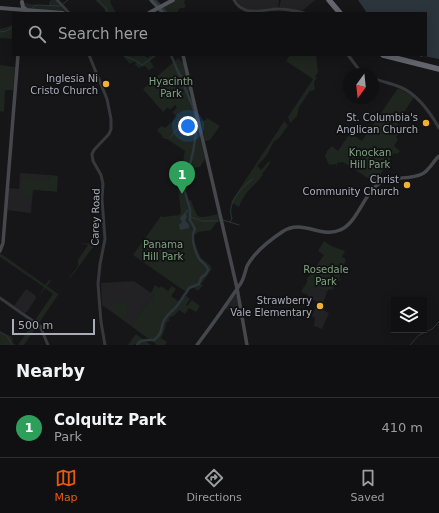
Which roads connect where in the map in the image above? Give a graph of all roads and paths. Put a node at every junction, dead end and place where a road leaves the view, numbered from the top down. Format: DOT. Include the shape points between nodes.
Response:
graph roads {
  1 [pos="57,0"];
  2 [pos="151,0"];
  3 [pos="234,0"];
  4 [pos="330,0"];
  5 [pos="22,1"];
  6 [pos="172,1"];
  7 [pos="0,9"];
  8 [pos="21,11"];
  9 [pos="65,12"];
  10 [pos="153,12"];
  11 [pos="162,12"];
  12 [pos="298,12"];
  13 [pos="340,12"];
  14 [pos="18,56"];
  15 [pos="89,56"];
  16 [pos="183,56"];
  17 [pos="349,56"];
  18 [pos="387,56"];
  19 [pos="392,56"];
  20 [pos="358,68"];
  21 [pos="439,68"];
  22 [pos="379,80"];
  23 [pos="439,128"];
  24 [pos="438,157"];
  25 [pos="0,251"];
  26 [pos="235,282"];
  27 [pos="241,283"];
  28 [pos="237,288"];
  29 [pos="232,295"];
  30 [pos="238,296"];
  31 [pos="0,298"];
  32 [pos="48,345"];
  33 [pos="105,345"];
  34 [pos="197,345"];
  35 [pos="247,345"];
  1 -- 9 [label="street"];
  2 -- 11 [label="main road"];
  3 -- 12 [label="street" via="246,11 282,9"];
  4 -- 13 [label="highway"];
  5 -- 8 [label="main road"];
  5 -- 8 [label="main road" via="19,8"];
  6 -- 10 [label="main road"];
  7 -- 8 [label="main road"];
  8 -- 9 [label="main road"];
  14 -- 25 [label="main road" via="3,243"];
  15 -- 33 [label="street, Carey Road" via="112,118 109,134 92,154 103,184 105,239 98,284"];
  16 -- 26 [label="main road"];
  17 -- 20 [label="street"];
  18 -- 21 [label="highway"];
  19 -- 21 [label="highway"];
  22 -- 23 [label="street" via="411,93 425,107"];
  24 -- 27 [label="main road" via="420,174 391,179 376,186 341,230 331,232 287,228 250,262"];
  26 -- 27 [label="main road"];
  26 -- 28 [label="main road"];
  27 -- 28 [label="main road"];
  28 -- 29 [label="main road"];
  28 -- 30 [label="main road"];
  29 -- 30 [label="main road"];
  29 -- 34 [label="main road"];
  30 -- 35 [label="main road"];
  31 -- 32 [label="street" via="40,326"];
}
